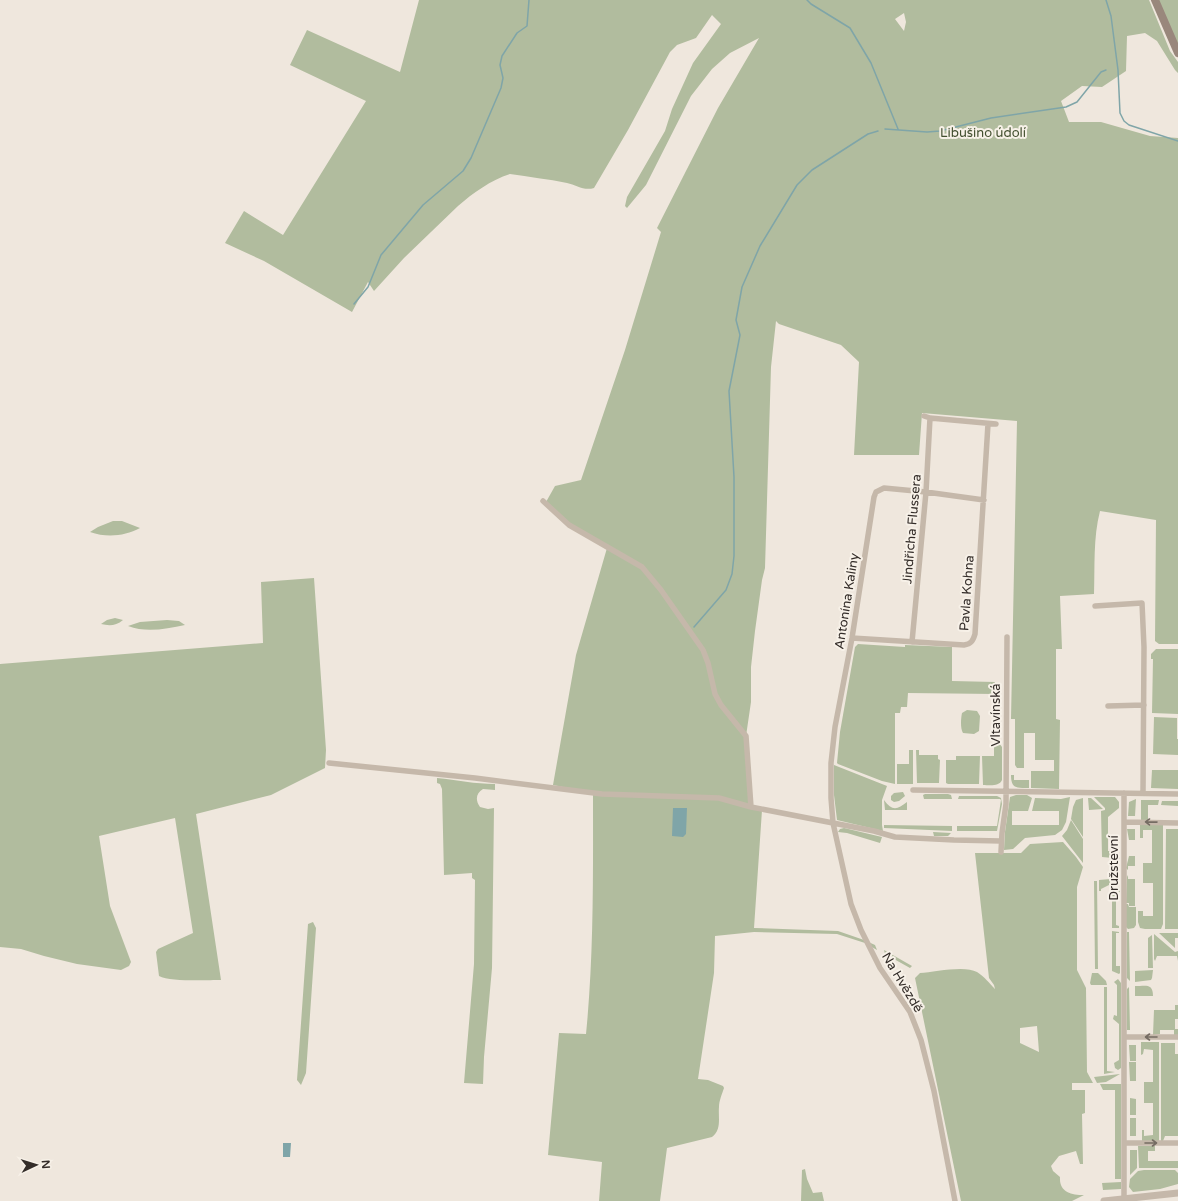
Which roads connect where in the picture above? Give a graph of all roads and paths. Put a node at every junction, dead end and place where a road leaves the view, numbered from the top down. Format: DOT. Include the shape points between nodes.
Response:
graph roads {
  1 [pos="1155,0"];
  2 [pos="1178,53"];
  3 [pos="988,424"];
  4 [pos="996,424"];
  5 [pos="926,492"];
  6 [pos="984,500"];
  7 [pos="543,501"];
  8 [pos="1095,606"];
  9 [pos="1007,637"];
  10 [pos="852,638"];
  11 [pos="912,642"];
  12 [pos="1108,706"];
  13 [pos="1144,706"];
  14 [pos="329,763"];
  15 [pos="913,790"];
  16 [pos="1006,792"];
  17 [pos="1124,793"];
  18 [pos="1143,793"];
  19 [pos="1178,794"];
  20 [pos="751,807"];
  21 [pos="1124,822"];
  22 [pos="833,823"];
  23 [pos="1178,823"];
  24 [pos="1001,841"];
  25 [pos="1001,852"];
  26 [pos="1124,1037"];
  27 [pos="1178,1037"];
  28 [pos="1124,1143"];
  29 [pos="1178,1143"];
  30 [pos="1178,1193"];
  31 [pos="1124,1200"];
  32 [pos="955,1201"];
  33 [pos="1104,1201"];
  1 -- 2 [label="main road"];
  3 -- 4 [label="street, Jindřicha Flussera"];
  3 -- 5 [label="street, Jindřicha Flussera" via="927,417"];
  3 -- 6 [label="street, Pavla Kohna"];
  5 -- 6 [label="street, Antonína Kaliny"];
  5 -- 10 [label="street, Antonína Kaliny" via="884,488 876,492"];
  5 -- 11 [label="street, Jindřicha Flussera"];
  6 -- 11 [label="street, Pavla Kohna" via="973,641 964,645"];
  7 -- 20 [label="street" via="569,525 642,567 703,650 715,694 746,736"];
  8 -- 13 [label="street" via="1142,603"];
  9 -- 16 [label="street, Vltavínská"];
  10 -- 11 [label="street, Pavla Kohna"];
  10 -- 22 [label="street, Antonína Kaliny" via="835,727 831,763"];
  12 -- 13 [label="street"];
  13 -- 18 [label="street"];
  14 -- 20 [label="street" via="602,794 719,798"];
  15 -- 16 [label="street"];
  16 -- 17 [label="street"];
  16 -- 24 [label="street, Vltavínská"];
  17 -- 18 [label="street"];
  17 -- 21 [label="street, Družstevní"];
  18 -- 19 [label="street"];
  20 -- 22 [label="street"];
  23 -- 21 [label="street, one-way"];
  21 -- 26 [label="street, Družstevní"];
  22 -- 24 [label="street" via="905,838"];
  22 -- 32 [label="street, Na Hvězdě" via="851,904 861,930 880,968 910,1012 922,1040"];
  24 -- 25 [label="street, Vltavínská"];
  27 -- 26 [label="street, one-way"];
  26 -- 28 [label="street, Družstevní"];
  28 -- 29 [label="street, one-way"];
  28 -- 31 [label="street, Družstevní"];
  30 -- 31 [label="street"];
  31 -- 33 [label="street"];
}
